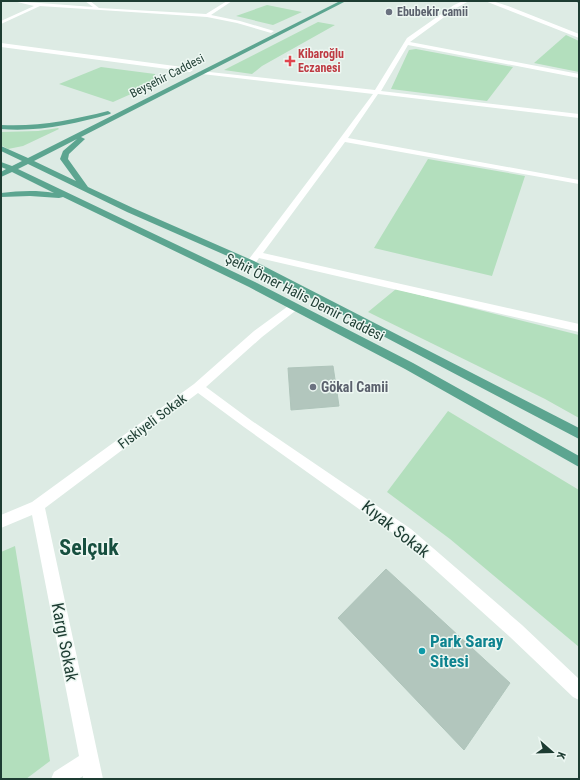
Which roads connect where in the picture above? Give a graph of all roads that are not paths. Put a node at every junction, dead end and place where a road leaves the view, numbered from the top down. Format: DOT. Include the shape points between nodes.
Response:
graph roads {
  1 [pos="15,1"];
  2 [pos="47,1"];
  3 [pos="87,1"];
  4 [pos="230,1"];
  5 [pos="332,1"];
  6 [pos="344,1"];
  7 [pos="466,1"];
  8 [pos="487,1"];
  9 [pos="39,5"];
  10 [pos="98,8"];
  11 [pos="206,16"];
  12 [pos="1,22"];
  13 [pos="271,31"];
  14 [pos="579,36"];
  15 [pos="407,43"];
  16 [pos="1,45"];
  17 [pos="190,70"];
  18 [pos="202,72"];
  19 [pos="579,76"];
  20 [pos="377,92"];
  21 [pos="108,113"];
  22 [pos="579,116"];
  23 [pos="1,127"];
  24 [pos="80,127"];
  25 [pos="89,130"];
  26 [pos="343,139"];
  27 [pos="1,148"];
  28 [pos="25,157"];
  29 [pos="4,166"];
  30 [pos="1,175"];
  31 [pos="579,182"];
  32 [pos="85,188"];
  33 [pos="1,195"];
  34 [pos="74,199"];
  35 [pos="258,255"];
  36 [pos="251,263"];
  37 [pos="295,306"];
  38 [pos="579,328"];
  39 [pos="198,387"];
  40 [pos="579,434"];
  41 [pos="579,462"];
  42 [pos="38,506"];
  43 [pos="1,522"];
  44 [pos="579,691"];
  45 [pos="89,760"];
  46 [pos="61,779"];
  47 [pos="93,779"];
  1 -- 9 [label="street"];
  2 -- 9 [label="street"];
  3 -- 10 [label="street"];
  4 -- 11 [label="street"];
  5 -- 13 [label="main road, Beyşehir Caddesi"];
  6 -- 18 [label="main road, Beyşehir Caddesi"];
  7 -- 15 [label="street" via="438,18"];
  8 -- 14 [label="street"];
  9 -- 10 [label="street"];
  9 -- 12 [label="street"];
  10 -- 11 [label="street"];
  11 -- 13 [label="street"];
  13 -- 17 [label="main road, Beyşehir Caddesi"];
  15 -- 19 [label="street"];
  15 -- 20 [label="street"];
  16 -- 17 [label="street"];
  17 -- 21 [label="main road, Beyşehir Caddesi"];
  18 -- 20 [label="street"];
  18 -- 25 [label="main road, Beyşehir Caddesi"];
  20 -- 22 [label="street"];
  20 -- 26 [label="street"];
  21 -- 23 [label="main road" via="68,123 27,128"];
  21 -- 24 [label="main road, Beyşehir Caddesi"];
  25 -- 28 [label="main road, Beyşehir Caddesi"];
  25 -- 32 [label="main road" via="66,153 64,159"];
  26 -- 31 [label="street"];
  26 -- 35 [label="street"];
  27 -- 28 [label="main road, Şehit Ömer Halis Demir Caddesi"];
  28 -- 29 [label="main road, Beyşehir Caddesi"];
  28 -- 32 [label="main road, Şehit Ömer Halis Demir Caddesi"];
  29 -- 30 [label="main road, Beyşehir Caddesi"];
  29 -- 34 [label="main road, Şehit Ömer Halis Demir Caddesi"];
  32 -- 36 [label="main road, Şehit Ömer Halis Demir Caddesi"];
  33 -- 34 [label="main road" via="46,194"];
  34 -- 37 [label="main road, Şehit Ömer Halis Demir Caddesi"];
  35 -- 36 [label="street"];
  35 -- 38 [label="street"];
  36 -- 40 [label="main road, Şehit Ömer Halis Demir Caddesi"];
  37 -- 39 [label="street, Fıskiyeli Sokak" via="258,334"];
  37 -- 41 [label="main road, Şehit Ömer Halis Demir Caddesi" via="409,366"];
  39 -- 42 [label="street, Fıskiyeli Sokak"];
  39 -- 44 [label="street, Kıyak Sokak" via="406,534 516,631"];
  42 -- 43 [label="street, Fıskiyeli Sokak"];
  42 -- 45 [label="street, Kargı Sokak"];
  45 -- 46 [label="street"];
  45 -- 47 [label="street, Kargı Sokak"];
}
